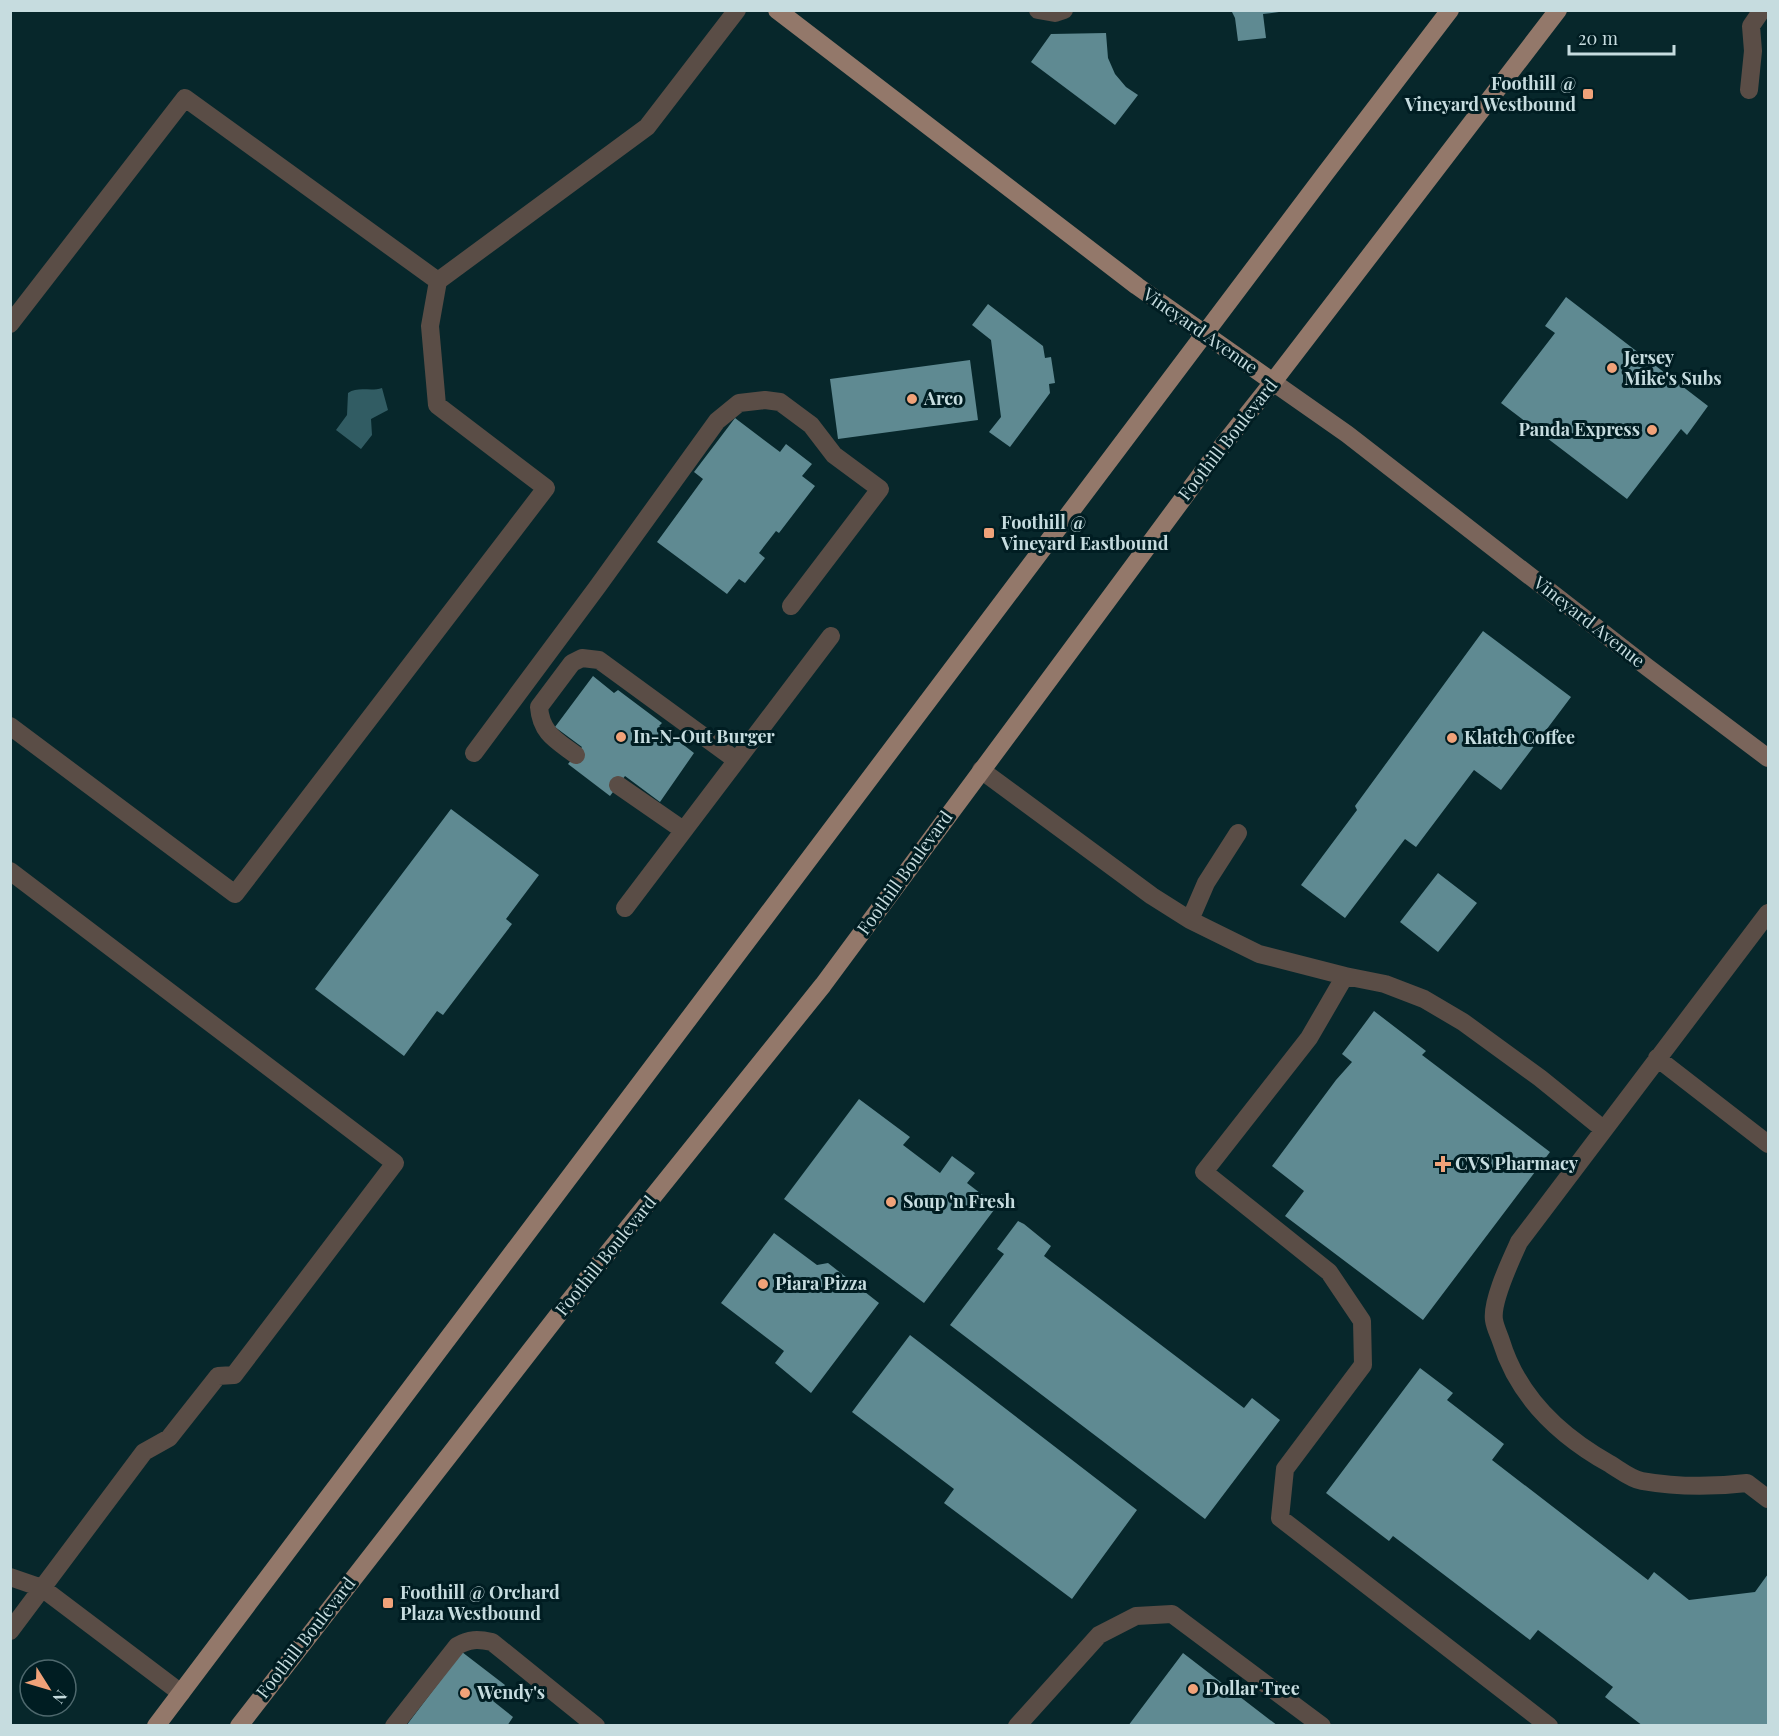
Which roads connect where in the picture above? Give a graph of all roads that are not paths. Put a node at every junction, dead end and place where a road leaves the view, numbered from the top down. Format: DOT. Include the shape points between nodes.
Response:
graph roads {
  1 [pos="737,10"];
  2 [pos="777,10"];
  3 [pos="1038,10"];
  4 [pos="1064,10"];
  5 [pos="1450,10"];
  6 [pos="1558,10"];
  7 [pos="1762,10"];
  8 [pos="1749,90"];
  9 [pos="438,281"];
  10 [pos="10,324"];
  11 [pos="1203,333"];
  12 [pos="1273,382"];
  13 [pos="791,606"];
  14 [pos="831,636"];
  15 [pos="10,726"];
  16 [pos="474,753"];
  17 [pos="576,755"];
  18 [pos="1768,758"];
  19 [pos="736,760"];
  20 [pos="981,770"];
  21 [pos="618,785"];
  22 [pos="683,830"];
  23 [pos="1238,833"];
  24 [pos="10,871"];
  25 [pos="625,908"];
  26 [pos="1768,913"];
  27 [pos="1190,920"];
  28 [pos="1345,976"];
  29 [pos="1657,1058"];
  30 [pos="1603,1129"];
  31 [pos="1768,1144"];
  32 [pos="1768,1499"];
  33 [pos="10,1578"];
  34 [pos="42,1588"];
  35 [pos="10,1631"];
  36 [pos="181,1693"];
  37 [pos="156,1725"];
  38 [pos="239,1725"];
  39 [pos="394,1725"];
  40 [pos="596,1725"];
  41 [pos="1017,1725"];
  42 [pos="1322,1725"];
  43 [pos="1549,1725"];
  1 -- 9 [label="lane" via="647,127"];
  2 -- 11 [label="main road, Vineyard Avenue"];
  3 -- 4 [label="lane"];
  5 -- 11 [label="main road"];
  6 -- 12 [label="main road, Foothill Boulevard"];
  7 -- 8 [label="lane" via="1751,26"];
  9 -- 10 [label="lane" via="185,98"];
  9 -- 15 [label="lane" via="430,326 437,405 546,488 235,894"];
  11 -- 12 [label="main road, Vineyard Avenue"];
  11 -- 36 [label="main road"];
  12 -- 18 [label="main road, Vineyard Avenue"];
  12 -- 20 [label="main road, Foothill Boulevard" via="1218,450"];
  13 -- 16 [label="lane" via="880,489 834,455 811,425 780,402 740,403 717,421"];
  14 -- 19 [label="lane"];
  17 -- 19 [label="lane" via="552,738 540,720 539,707 572,663 582,658 599,660"];
  19 -- 22 [label="lane"];
  20 -- 27 [label="lane"];
  20 -- 38 [label="main road, Foothill Boulevard" via="823,985 562,1310"];
  21 -- 22 [label="lane"];
  22 -- 25 [label="lane"];
  23 -- 27 [label="lane" via="1206,883"];
  24 -- 34 [label="lane" via="395,1164 234,1375 218,1376 169,1438 144,1452"];
  26 -- 29 [label="lane"];
  27 -- 28 [label="lane" via="1259,954"];
  28 -- 30 [label="lane" via="1385,984 1424,999 1453,1016"];
  28 -- 43 [label="lane" via="1309,1038 1204,1172 1329,1272 1362,1322 1364,1365 1285,1469 1280,1518"];
  29 -- 30 [label="lane"];
  29 -- 31 [label="lane"];
  30 -- 32 [label="lane" via="1519,1242 1500,1287 1493,1318 1505,1354 1534,1404 1557,1428 1585,1450 1640,1481 1716,1486 1747,1483"];
  33 -- 34 [label="lane"];
  34 -- 35 [label="lane"];
  34 -- 36 [label="lane"];
  36 -- 37 [label="main road"];
  39 -- 40 [label="lane" via="457,1646 479,1639 492,1642"];
  41 -- 42 [label="lane" via="1099,1635 1136,1616 1172,1614"];
}
